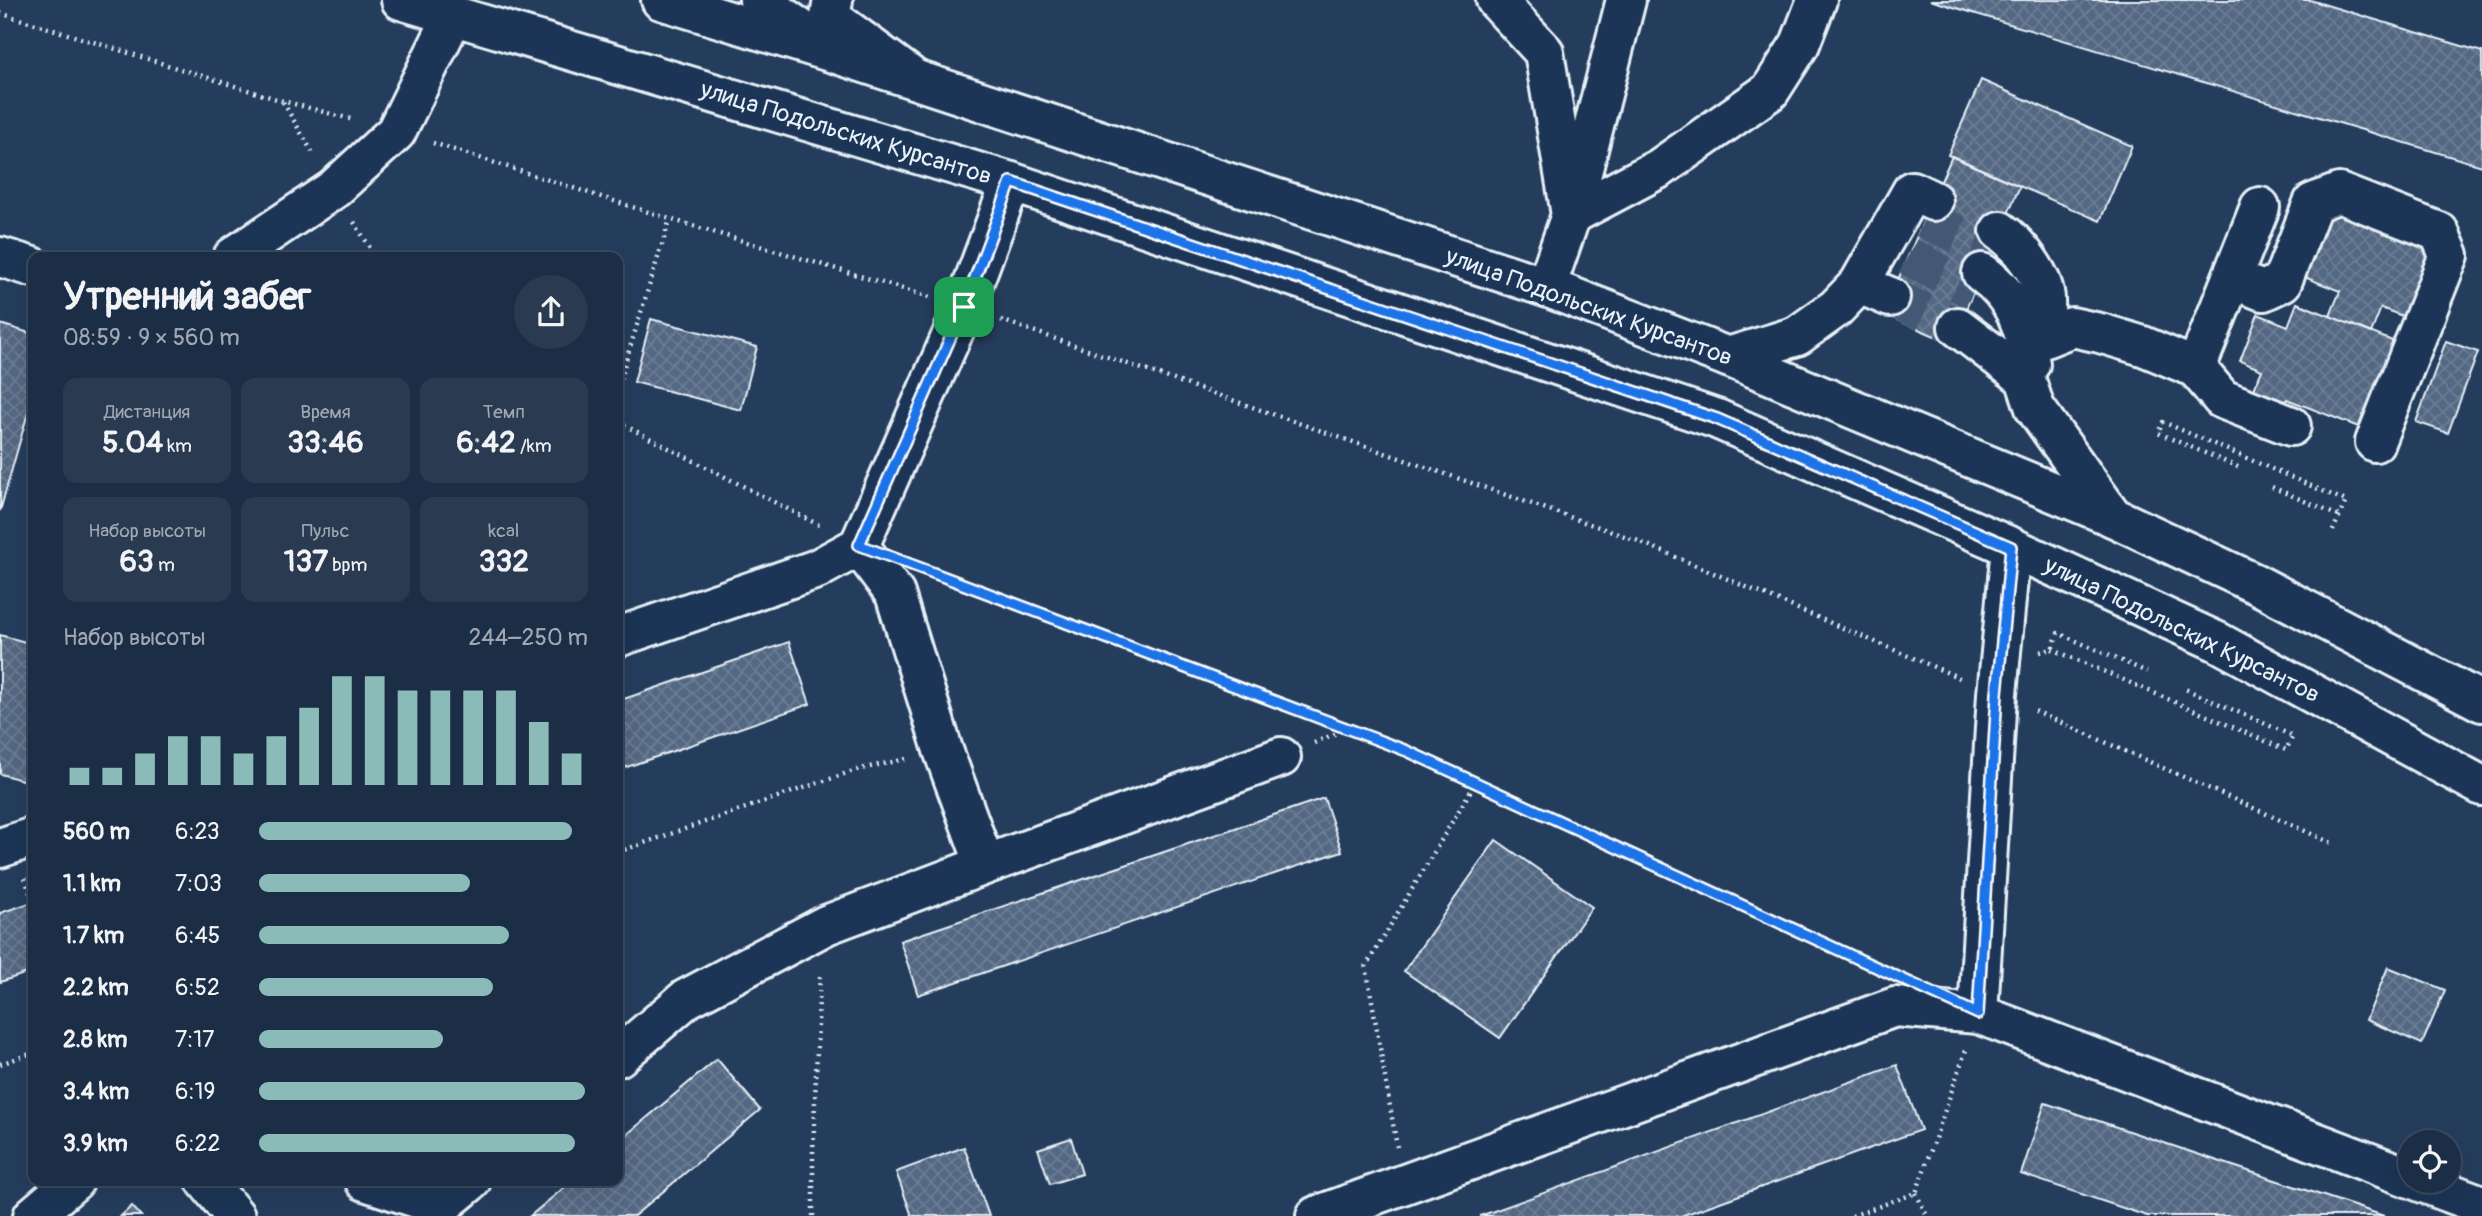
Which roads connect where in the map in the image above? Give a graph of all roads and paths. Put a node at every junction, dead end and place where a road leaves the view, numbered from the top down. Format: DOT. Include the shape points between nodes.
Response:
graph roads {
  1 [pos="401,0"];
  2 [pos="661,0"];
  3 [pos="759,0"];
  4 [pos="833,0"];
  5 [pos="1496,0"];
  6 [pos="1626,0"];
  7 [pos="1817,0"];
  8 [pos="0,13"];
  9 [pos="453,16"];
  10 [pos="837,54"];
  11 [pos="916,80"];
  12 [pos="396,132"];
  13 [pos="1011,182"];
  14 [pos="2260,207"];
  15 [pos="1571,215"];
  16 [pos="670,219"];
  17 [pos="1898,247"];
  18 [pos="240,252"];
  19 [pos="0,257"];
  20 [pos="28,265"];
  21 [pos="2232,279"];
  22 [pos="1546,287"];
  23 [pos="964,307"];
  24 [pos="2042,339"];
  25 [pos="1728,357"];
  26 [pos="2196,368"];
  27 [pos="623,370"];
  28 [pos="2030,393"];
  29 [pos="623,425"];
  30 [pos="2291,426"];
  31 [pos="2375,442"];
  32 [pos="2238,467"];
  33 [pos="2273,487"];
  34 [pos="2339,516"];
  35 [pos="2113,517"];
  36 [pos="2332,535"];
  37 [pos="859,545"];
  38 [pos="2011,547"];
  39 [pos="923,570"];
  40 [pos="623,635"];
  41 [pos="2077,641"];
  42 [pos="2052,649"];
  43 [pos="2147,672"];
  44 [pos="2183,688"];
  45 [pos="1997,694"];
  46 [pos="2482,702"];
  47 [pos="943,750"];
  48 [pos="1281,757"];
  49 [pos="1476,782"];
  50 [pos="2482,786"];
  51 [pos="28,839"];
  52 [pos="2332,843"];
  53 [pos="0,848"];
  54 [pos="623,850"];
  55 [pos="985,864"];
  56 [pos="826,925"];
  57 [pos="1890,974"];
  58 [pos="1978,1014"];
  59 [pos="623,1053"];
  60 [pos="28,1055"];
  61 [pos="0,1064"];
  62 [pos="2398,1173"];
  63 [pos="1404,1184"];
  64 [pos="68,1186"];
  65 [pos="210,1186"];
  66 [pos="377,1186"];
  67 [pos="465,1186"];
  68 [pos="1916,1193"];
  69 [pos="2450,1193"];
  70 [pos="2482,1205"];
  71 [pos="436,1211"];
  72 [pos="33,1216"];
  73 [pos="235,1216"];
  74 [pos="813,1216"];
  75 [pos="1315,1216"];
  76 [pos="1852,1216"];
  77 [pos="1927,1216"];
  1 -- 9 [label="main road, улица Подольских Курсантов"];
  2 -- 10 [label="main road, улица Подольских Курсантов"];
  3 -- 10 [label="main road"];
  4 -- 11 [label="main road" via="830,17"];
  5 -- 15 [label="main road" via="1544,52"];
  6 -- 15 [label="main road"];
  7 -- 15 [label="main road" via="1800,44 1770,92 1660,168"];
  8 -- 12 [label="path"];
  9 -- 12 [label="main road"];
  9 -- 13 [label="main road, улица Подольских Курсантов"];
  10 -- 11 [label="main road, улица Подольских Курсантов"];
  11 -- 22 [label="main road, улица Подольских Курсантов"];
  12 -- 16 [label="path"];
  12 -- 18 [label="main road" via="334,189"];
  13 -- 23 [label="main road"];
  13 -- 38 [label="main road, улица Подольских Курсантов" via="1717,419"];
  14 -- 21 [label="main road"];
  15 -- 22 [label="main road"];
  16 -- 23 [label="path"];
  16 -- 27 [label="path"];
  17 -- 25 [label="main road" via="1836,308 1797,336"];
  19 -- 20 [label="main road"];
  21 -- 26 [label="main road"];
  21 -- 31 [label="main road" via="2263,290 2282,282 2313,203 2339,193 2439,232 2449,255"];
  22 -- 25 [label="main road, улица Подольских Курсантов"];
  23 -- 37 [label="main road"];
  23 -- 45 [label="path" via="1636,540"];
  24 -- 26 [label="main road" via="2072,327 2111,336"];
  24 -- 28 [label="main road"];
  24 -- 28 [label="main road" via="2046,296 2029,259 2012,238 1979,279 2013,328"];
  25 -- 35 [label="main road, улица Подольских Курсантов"];
  26 -- 30 [label="main road" via="2222,399"];
  28 -- 35 [label="main road"];
  29 -- 37 [label="path"];
  32 -- 34 [label="path" via="2158,433 2163,422 2346,501"];
  33 -- 34 [label="path"];
  34 -- 36 [label="path"];
  35 -- 46 [label="main road, улица Подольских Курсантов" via="2256,584"];
  37 -- 40 [label="main road" via="817,569"];
  37 -- 47 [label="main road" via="895,594"];
  38 -- 45 [label="main road"];
  38 -- 50 [label="main road, улица Подольских Курсантов" via="2218,642"];
  39 -- 49 [label="path" via="1383,742"];
  41 -- 43 [label="path"];
  42 -- 44 [label="path" via="2286,750 2293,736"];
  45 -- 52 [label="path"];
  45 -- 58 [label="main road"];
  47 -- 54 [label="path" via="856,770"];
  47 -- 55 [label="main road"];
  48 -- 55 [label="main road"];
  49 -- 57 [label="path"];
  49 -- 63 [label="path" via="1366,966"];
  51 -- 53 [label="main road"];
  55 -- 56 [label="main road"];
  56 -- 59 [label="main road" via="686,999"];
  56 -- 74 [label="path" via="821,950"];
  58 -- 62 [label="main road"];
  58 -- 63 [label="main road" via="1895,1007"];
  58 -- 68 [label="path"];
  60 -- 61 [label="path"];
  63 -- 75 [label="main road"];
  64 -- 72 [label="main road"];
  65 -- 73 [label="main road"];
  66 -- 71 [label="main road"];
  67 -- 71 [label="main road"];
  68 -- 76 [label="path"];
  68 -- 77 [label="path"];
  69 -- 70 [label="main road"];
}
